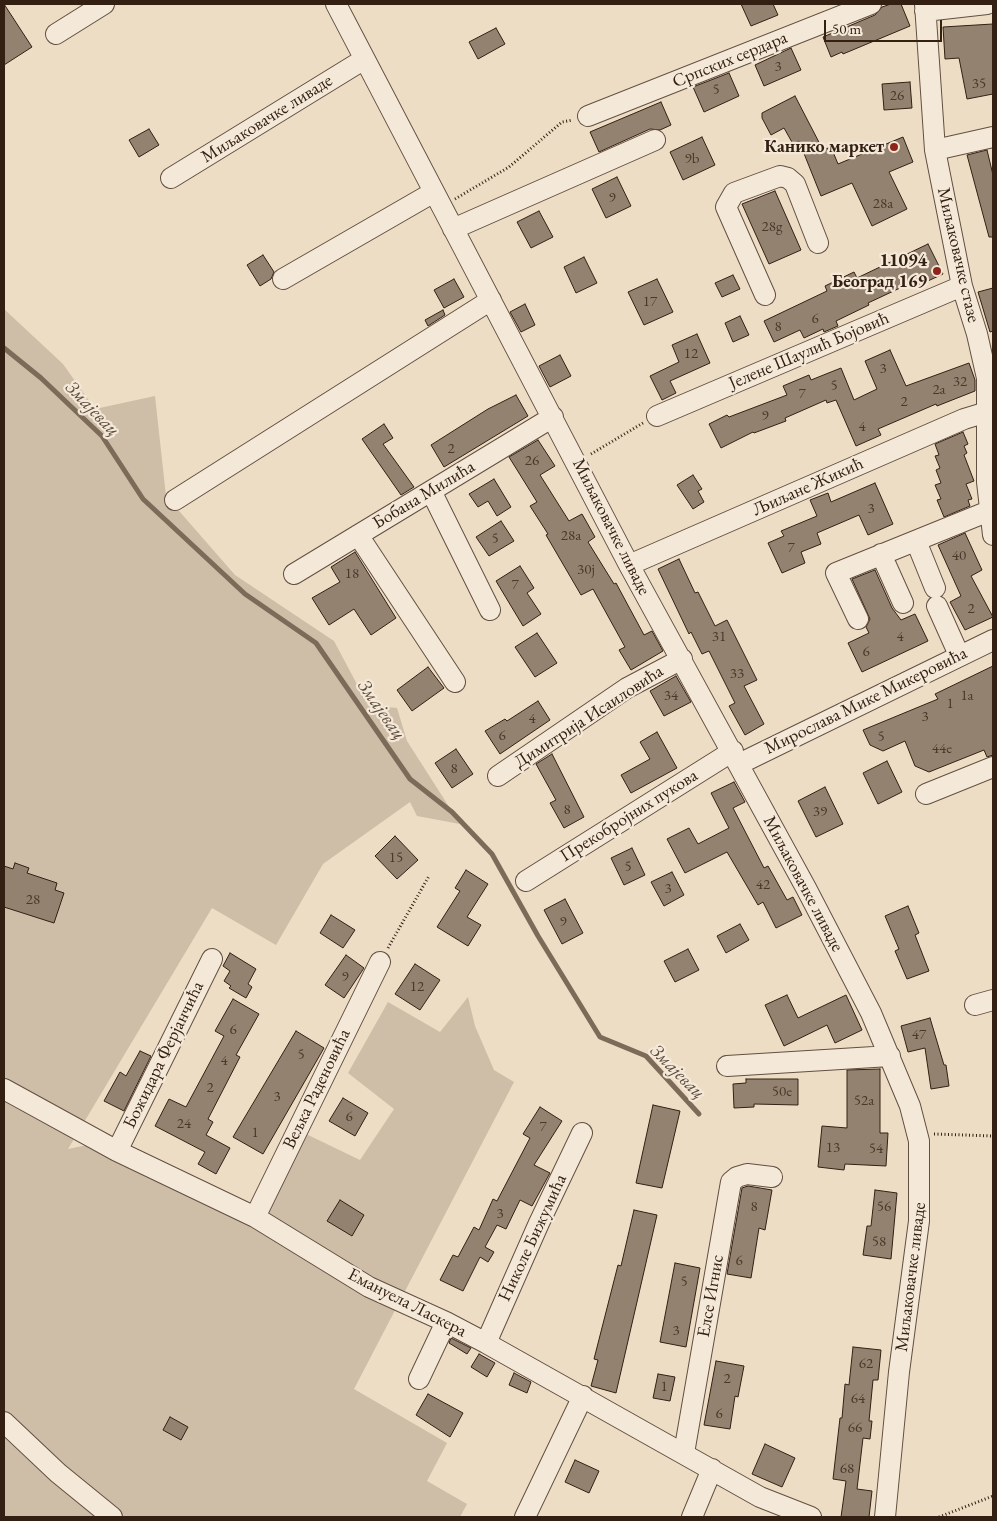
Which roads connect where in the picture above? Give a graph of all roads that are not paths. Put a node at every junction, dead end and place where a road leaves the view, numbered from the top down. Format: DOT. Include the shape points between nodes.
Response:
graph roads {
  1 [pos="104,4"];
  2 [pos="336,4"];
  3 [pos="871,4"];
  4 [pos="987,4"];
  5 [pos="925,7"];
  6 [pos="56,34"];
  7 [pos="364,60"];
  8 [pos="588,116"];
  9 [pos="993,137"];
  10 [pos="655,140"];
  11 [pos="935,150"];
  12 [pos="171,178"];
  13 [pos="438,199"];
  14 [pos="453,228"];
  15 [pos="818,243"];
  16 [pos="283,279"];
  17 [pos="962,286"];
  18 [pos="765,295"];
  19 [pos="491,300"];
  20 [pos="989,362"];
  21 [pos="987,412"];
  22 [pos="657,416"];
  23 [pos="553,417"];
  24 [pos="990,461"];
  25 [pos="431,491"];
  26 [pos="175,500"];
  27 [pos="989,511"];
  28 [pos="358,535"];
  29 [pos="993,535"];
  30 [pos="916,541"];
  31 [pos="882,554"];
  32 [pos="629,565"];
  33 [pos="294,574"];
  34 [pos="903,603"];
  35 [pos="490,610"];
  36 [pos="858,619"];
  37 [pos="993,640"];
  38 [pos="959,655"];
  39 [pos="682,659"];
  40 [pos="455,682"];
  41 [pos="736,757"];
  42 [pos="993,767"];
  43 [pos="498,776"];
  44 [pos="926,794"];
  45 [pos="526,882"];
  46 [pos="212,959"];
  47 [pos="380,962"];
  48 [pos="890,1056"];
  49 [pos="727,1066"];
  50 [pos="4,1089"];
  51 [pos="582,1133"];
  52 [pos="117,1151"];
  53 [pos="772,1177"];
  54 [pos="255,1217"];
  55 [pos="446,1322"];
  56 [pos="486,1343"];
  57 [pos="419,1379"];
  58 [pos="583,1396"];
  59 [pos="4,1422"];
  60 [pos="684,1453"];
  61 [pos="712,1469"];
  62 [pos="112,1517"];
  63 [pos="525,1517"];
  64 [pos="692,1517"];
  65 [pos="811,1517"];
  66 [pos="885,1517"];
  1 -- 6 [label="street"];
  2 -- 7 [label="street, Миљаковачке ливаде"];
  3 -- 8 [label="street, Српских сердара"];
  4 -- 5 [label="street"];
  5 -- 11 [label="street, Миљаковачке стазе"];
  7 -- 12 [label="street, Миљаковачке ливаде"];
  7 -- 13 [label="street, Миљаковачке ливаде"];
  9 -- 11 [label="street"];
  10 -- 14 [label="street"];
  11 -- 17 [label="street, Миљаковачке стазе"];
  13 -- 14 [label="street, Миљаковачке ливаде"];
  13 -- 16 [label="street"];
  14 -- 19 [label="street, Миљаковачке ливаде"];
  15 -- 18 [label="street" via="795,184 788,178 780,176 734,193 726,207"];
  17 -- 20 [label="street, Миљаковачке стазе"];
  17 -- 22 [label="street, Јелене Шаулић Бојовић"];
  19 -- 23 [label="street, Миљаковачке ливаде"];
  19 -- 26 [label="street"];
  20 -- 21 [label="street, Миљаковачке стазе"];
  21 -- 24 [label="street, Миљаковачке стазе"];
  21 -- 32 [label="street, Љиљане Жикић" via="964,418"];
  23 -- 25 [label="street, Бобана Милића"];
  23 -- 32 [label="street, Миљаковачке ливаде"];
  24 -- 27 [label="street, Миљаковачке стазе"];
  25 -- 28 [label="street, Бобана Милића"];
  25 -- 35 [label="street"];
  27 -- 29 [label="street, Миљаковачке стазе"];
  27 -- 30 [label="street"];
  28 -- 33 [label="street, Бобана Милића"];
  28 -- 40 [label="street"];
  30 -- 31 [label="street"];
  30 -- 38 [label="street"];
  31 -- 34 [label="street"];
  31 -- 36 [label="street" via="836,573"];
  32 -- 39 [label="street, Миљаковачке ливаде"];
  37 -- 38 [label="street, Мирослава Мике Микеровића"];
  38 -- 41 [label="street, Мирослава Мике Микеровића"];
  39 -- 41 [label="street, Миљаковачке ливаде"];
  39 -- 43 [label="street, Димитрија Исаиловића" via="628,688"];
  41 -- 45 [label="street, Прекобројних пукова"];
  41 -- 48 [label="street, Миљаковачке ливаде" via="871,1013"];
  42 -- 44 [label="street"];
  46 -- 52 [label="street, Божидара Ферјанчића"];
  47 -- 54 [label="street, Вељка Раденовића"];
  48 -- 49 [label="street"];
  48 -- 66 [label="street, Миљаковачке ливаде" via="918,1134 921,1166 920,1221 899,1372"];
  50 -- 52 [label="street, Емануела Ласкера"];
  51 -- 56 [label="street, Николе Бижумића"];
  52 -- 54 [label="street, Емануела Ласкера"];
  53 -- 60 [label="street, Елсе Игнис" via="747,1174 731,1182"];
  54 -- 55 [label="street, Емануела Ласкера" via="369,1287"];
  55 -- 56 [label="street, Емануела Ласкера"];
  55 -- 57 [label="street"];
  56 -- 58 [label="street, Емануела Ласкера"];
  58 -- 60 [label="street, Емануела Ласкера"];
  58 -- 63 [label="street"];
  59 -- 62 [label="street" via="58,1474"];
  60 -- 61 [label="street, Емануела Ласкера"];
  61 -- 64 [label="street"];
  61 -- 65 [label="street, Емануела Ласкера" via="760,1497"];
}
